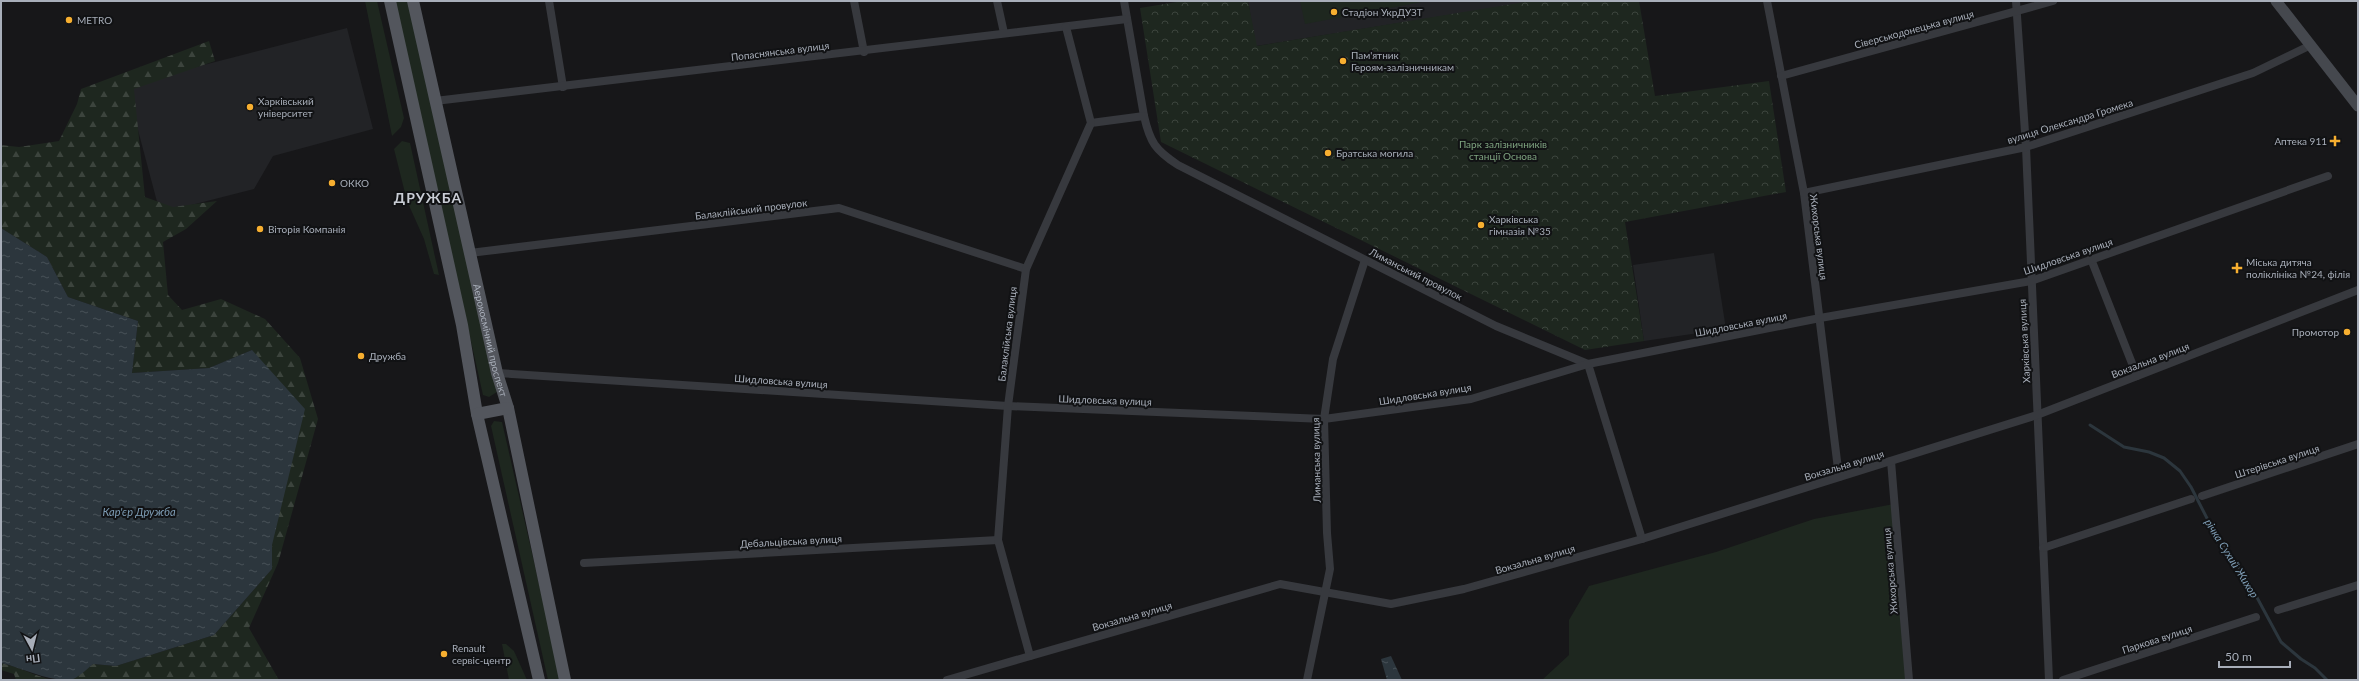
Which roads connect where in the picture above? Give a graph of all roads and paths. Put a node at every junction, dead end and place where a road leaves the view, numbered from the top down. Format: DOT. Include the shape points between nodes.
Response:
graph roads {
  1 [pos="390,1"];
  2 [pos="413,1"];
  3 [pos="549,1"];
  4 [pos="854,1"];
  5 [pos="997,1"];
  6 [pos="1124,1"];
  7 [pos="1768,1"];
  8 [pos="2016,1"];
  9 [pos="2053,1"];
  10 [pos="2276,1"];
  11 [pos="2016,11"];
  12 [pos="1128,19"];
  13 [pos="1066,27"];
  14 [pos="1004,33"];
  15 [pos="2311,45"];
  16 [pos="864,52"];
  17 [pos="1781,76"];
  18 [pos="563,87"];
  19 [pos="435,100"];
  20 [pos="2358,106"];
  21 [pos="1144,116"];
  22 [pos="1091,123"];
  23 [pos="2026,147"];
  24 [pos="2328,176"];
  25 [pos="1804,193"];
  26 [pos="470,253"];
  27 [pos="2091,259"];
  28 [pos="1365,260"];
  29 [pos="1026,269"];
  30 [pos="2031,281"];
  31 [pos="2358,290"];
  32 [pos="1820,318"];
  33 [pos="1588,364"];
  34 [pos="497,373"];
  35 [pos="2137,376"];
  36 [pos="1008,406"];
  37 [pos="508,408"];
  38 [pos="477,414"];
  39 [pos="2037,415"];
  40 [pos="1324,419"];
  41 [pos="2358,444"];
  42 [pos="1891,461"];
  43 [pos="1839,477"];
  44 [pos="2202,496"];
  45 [pos="2191,499"];
  46 [pos="1642,539"];
  47 [pos="998,540"];
  48 [pos="2043,548"];
  49 [pos="584,562"];
  50 [pos="2358,585"];
  51 [pos="1324,593"];
  52 [pos="2278,610"];
  53 [pos="2256,617"];
  54 [pos="1030,656"];
  55 [pos="539,680"];
  56 [pos="565,680"];
  57 [pos="947,680"];
  58 [pos="1307,680"];
  59 [pos="1909,680"];
  60 [pos="2049,680"];
  61 [pos="2063,680"];
  1 -- 38 [label="main road" via="462,325"];
  2 -- 19 [label="main road, Аерокосмічний проспект"];
  3 -- 18 [label="street"];
  4 -- 16 [label="street"];
  5 -- 14 [label="street"];
  6 -- 12 [label="street, Лиманський провулок"];
  7 -- 17 [label="street, Жихорська вулиця"];
  8 -- 11 [label="street, Харківська вулиця"];
  9 -- 11 [label="street, Сіверськодонецька вулиця"];
  10 -- 15 [label="main road"];
  11 -- 17 [label="street, Сіверськодонецька вулиця"];
  11 -- 23 [label="street, Харківська вулиця"];
  12 -- 13 [label="street, Попаснянська вулиця"];
  12 -- 21 [label="street, Лиманський провулок"];
  13 -- 14 [label="street, Попаснянська вулиця"];
  13 -- 22 [label="street"];
  14 -- 16 [label="street, Попаснянська вулиця"];
  15 -- 20 [label="main road"];
  15 -- 23 [label="street, вулиця Олександра Громека" via="2254,73"];
  16 -- 18 [label="street, Попаснянська вулиця"];
  17 -- 25 [label="street, Жихорська вулиця"];
  18 -- 19 [label="street, Попаснянська вулиця"];
  19 -- 26 [label="main road, Аерокосмічний проспект"];
  21 -- 22 [label="street"];
  21 -- 28 [label="street, Лиманський провулок" via="1148,133 1156,148 1166,157"];
  22 -- 29 [label="street, Балаклійська вулиця"];
  23 -- 25 [label="street, вулиця Олександра Громека"];
  23 -- 30 [label="street, Харківська вулиця"];
  24 -- 27 [label="street, Шидловська вулиця"];
  25 -- 32 [label="street, Жихорська вулиця"];
  26 -- 29 [label="street, Балаклійський провулок" via="839,208"];
  26 -- 34 [label="main road, Аерокосмічний проспект"];
  27 -- 30 [label="street, Шидловська вулиця"];
  27 -- 35 [label="street"];
  28 -- 33 [label="street, Лиманський провулок" via="1496,326"];
  28 -- 40 [label="street, Лиманська вулиця" via="1333,358"];
  29 -- 36 [label="street, Балаклійська вулиця"];
  30 -- 32 [label="street, Шидловська вулиця"];
  30 -- 39 [label="street, Харківська вулиця"];
  31 -- 35 [label="street, Вокзальна вулиця"];
  32 -- 33 [label="street, Шидловська вулиця"];
  32 -- 43 [label="street, Жихорська вулиця"];
  33 -- 40 [label="street, Шидловська вулиця" via="1471,398"];
  33 -- 46 [label="street"];
  34 -- 36 [label="street, Шидловська вулиця"];
  34 -- 37 [label="main road, Аерокосмічний проспект"];
  35 -- 39 [label="street, Вокзальна вулиця"];
  36 -- 40 [label="street, Шидловська вулиця"];
  36 -- 47 [label="street, Балаклійська вулиця"];
  37 -- 38 [label="main road"];
  37 -- 56 [label="main road, Аерокосмічний проспект"];
  38 -- 55 [label="main road"];
  39 -- 42 [label="street, Вокзальна вулиця"];
  39 -- 48 [label="street, Харківська вулиця"];
  40 -- 51 [label="street, Лиманська вулиця" via="1330,569"];
  41 -- 44 [label="street, Штерівська вулиця"];
  42 -- 43 [label="street, Вокзальна вулиця"];
  42 -- 59 [label="street, Жихорська вулиця"];
  43 -- 46 [label="street, Вокзальна вулиця"];
  45 -- 48 [label="street"];
  46 -- 51 [label="street, Вокзальна вулиця" via="1464,589 1390,604"];
  47 -- 49 [label="street, Дебальцівська вулиця"];
  47 -- 54 [label="street, Балаклійська вулиця"];
  48 -- 60 [label="street, Харківська вулиця"];
  50 -- 52 [label="street"];
  51 -- 54 [label="street, Вокзальна вулиця" via="1280,584"];
  51 -- 58 [label="street"];
  53 -- 61 [label="street, Паркова вулиця"];
  54 -- 57 [label="street, Вокзальна вулиця"];
}
